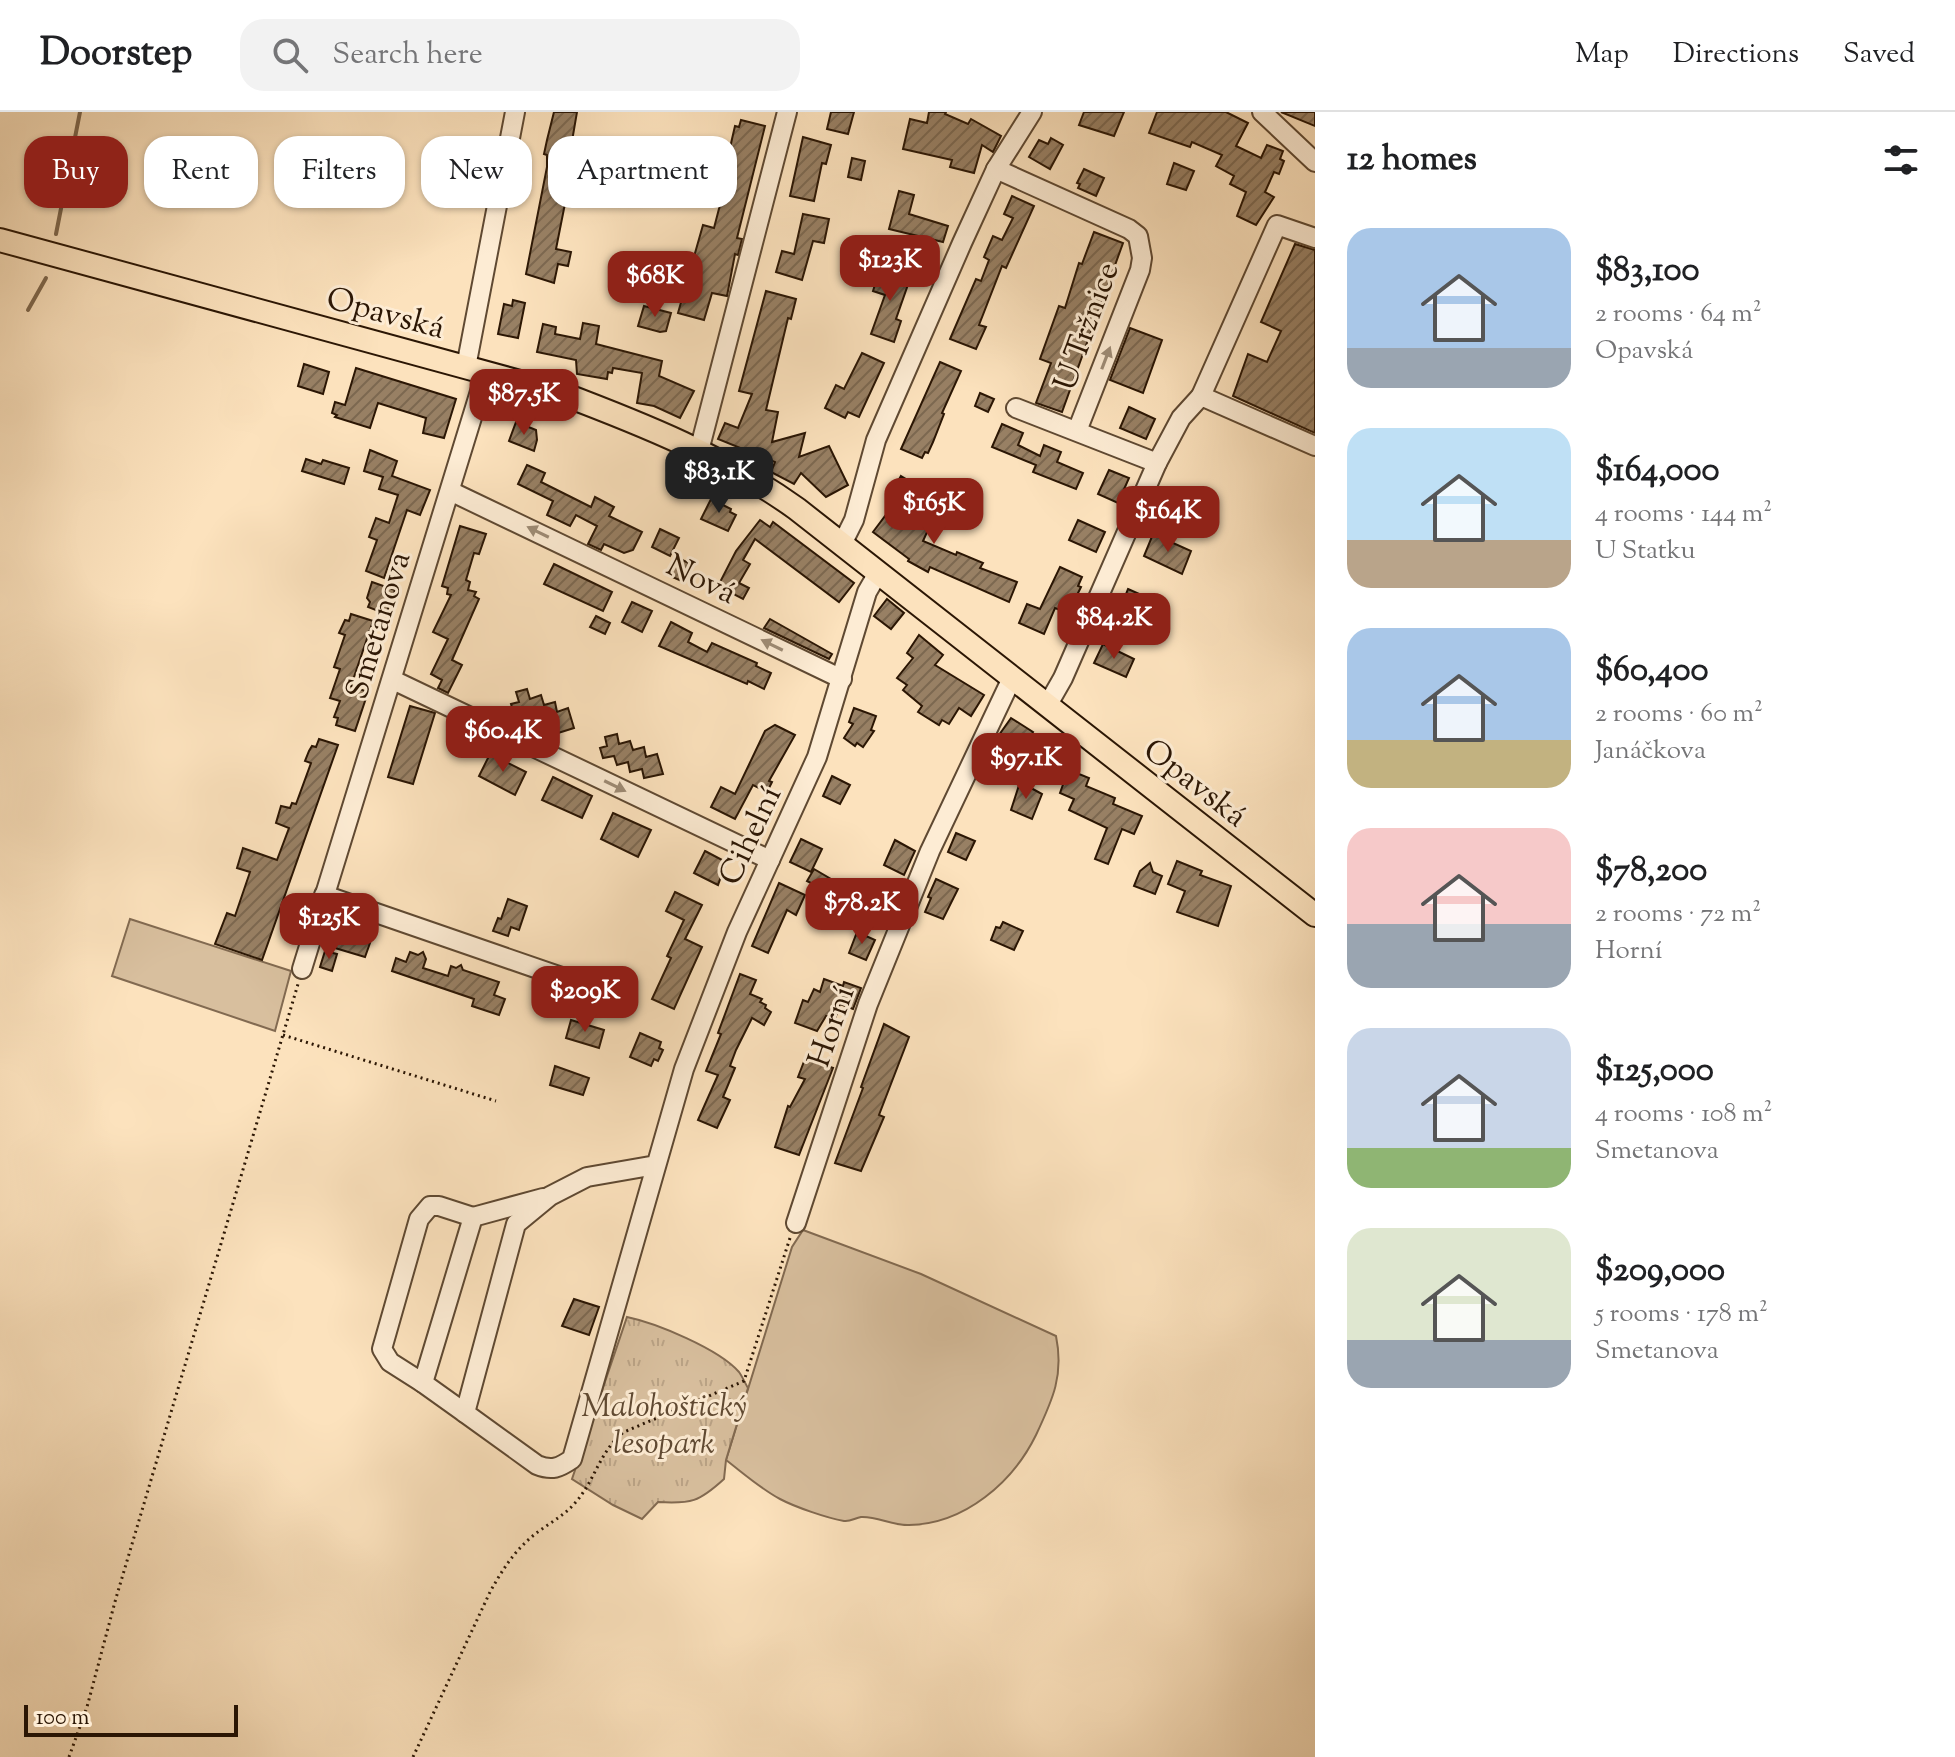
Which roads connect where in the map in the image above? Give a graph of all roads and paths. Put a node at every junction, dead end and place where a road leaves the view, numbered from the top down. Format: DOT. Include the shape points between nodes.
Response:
graph roads {
  1 [pos="515,112"];
  2 [pos="787,112"];
  3 [pos="1032,112"];
  4 [pos="1262,112"];
  5 [pos="1315,162"];
  6 [pos="996,169"];
  7 [pos="1315,238"];
  8 [pos="0,240"];
  9 [pos="476,369"];
  10 [pos="1201,396"];
  11 [pos="1016,408"];
  12 [pos="1077,431"];
  13 [pos="1315,446"];
  14 [pos="699,451"];
  15 [pos="1157,463"];
  16 [pos="450,491"];
  17 [pos="842,544"];
  18 [pos="878,573"];
  19 [pos="1012,678"];
  20 [pos="842,679"];
  21 [pos="393,680"];
  22 [pos="1047,706"];
  23 [pos="770,860"];
  24 [pos="324,895"];
  25 [pos="1315,915"];
  26 [pos="302,969"];
  27 [pos="573,981"];
  28 [pos="283,1035"];
  29 [pos="496,1101"];
  30 [pos="656,1165"];
  31 [pos="550,1196"];
  32 [pos="473,1217"];
  33 [pos="796,1223"];
  34 [pos="788,1246"];
  35 [pos="423,1383"];
  36 [pos="465,1413"];
  37 [pos="69,1757"];
  38 [pos="413,1757"];
  1 -- 9 [label="street, Smetanova"];
  2 -- 14 [label="street"];
  3 -- 6 [label="street"];
  4 -- 5 [label="street"];
  12 -- 6 [label="street, U Tržnice, one-way" via="1140,270 1138,236"];
  6 -- 17 [label="street" via="876,440"];
  7 -- 10 [label="street" via="1277,225"];
  8 -- 9 [label="main road, Opavská"];
  9 -- 14 [label="main road, Opavská" via="574,399"];
  9 -- 16 [label="street, Smetanova"];
  10 -- 13 [label="street"];
  10 -- 15 [label="street" via="1181,418"];
  11 -- 12 [label="street, U Tržnice"];
  12 -- 15 [label="street"];
  14 -- 17 [label="main road, Opavská" via="763,485"];
  15 -- 22 [label="street"];
  20 -- 16 [label="street, Nová, one-way"];
  16 -- 21 [label="street, Smetanova"];
  17 -- 18 [label="main road, Opavská"];
  18 -- 19 [label="main road, Opavská"];
  18 -- 20 [label="street, Cihelní" via="867,592"];
  19 -- 22 [label="main road, Opavská"];
  19 -- 33 [label="street, Horní" via="930,851 868,1004"];
  20 -- 23 [label="street, Cihelní" via="817,757"];
  21 -- 23 [label="street, one-way"];
  21 -- 24 [label="street, Smetanova"];
  22 -- 25 [label="main road, Opavská"];
  23 -- 30 [label="street, Cihelní" via="703,1016"];
  24 -- 26 [label="street, Smetanova"];
  24 -- 27 [label="street"];
  26 -- 28 [label="path"];
  28 -- 29 [label="path"];
  28 -- 37 [label="path"];
  30 -- 31 [label="street" via="587,1177"];
  30 -- 36 [label="street, Cihelní" via="572,1459 559,1468 537,1465"];
  31 -- 32 [label="street"];
  31 -- 36 [label="street" via="516,1224"];
  32 -- 35 [label="street"];
  32 -- 35 [label="street, Cihelní" via="430,1206 419,1219 382,1349 390,1362"];
  34 -- 38 [label="path" via="744,1381 611,1442 575,1504 528,1540 505,1566"];
  35 -- 36 [label="street, Cihelní"];
}
